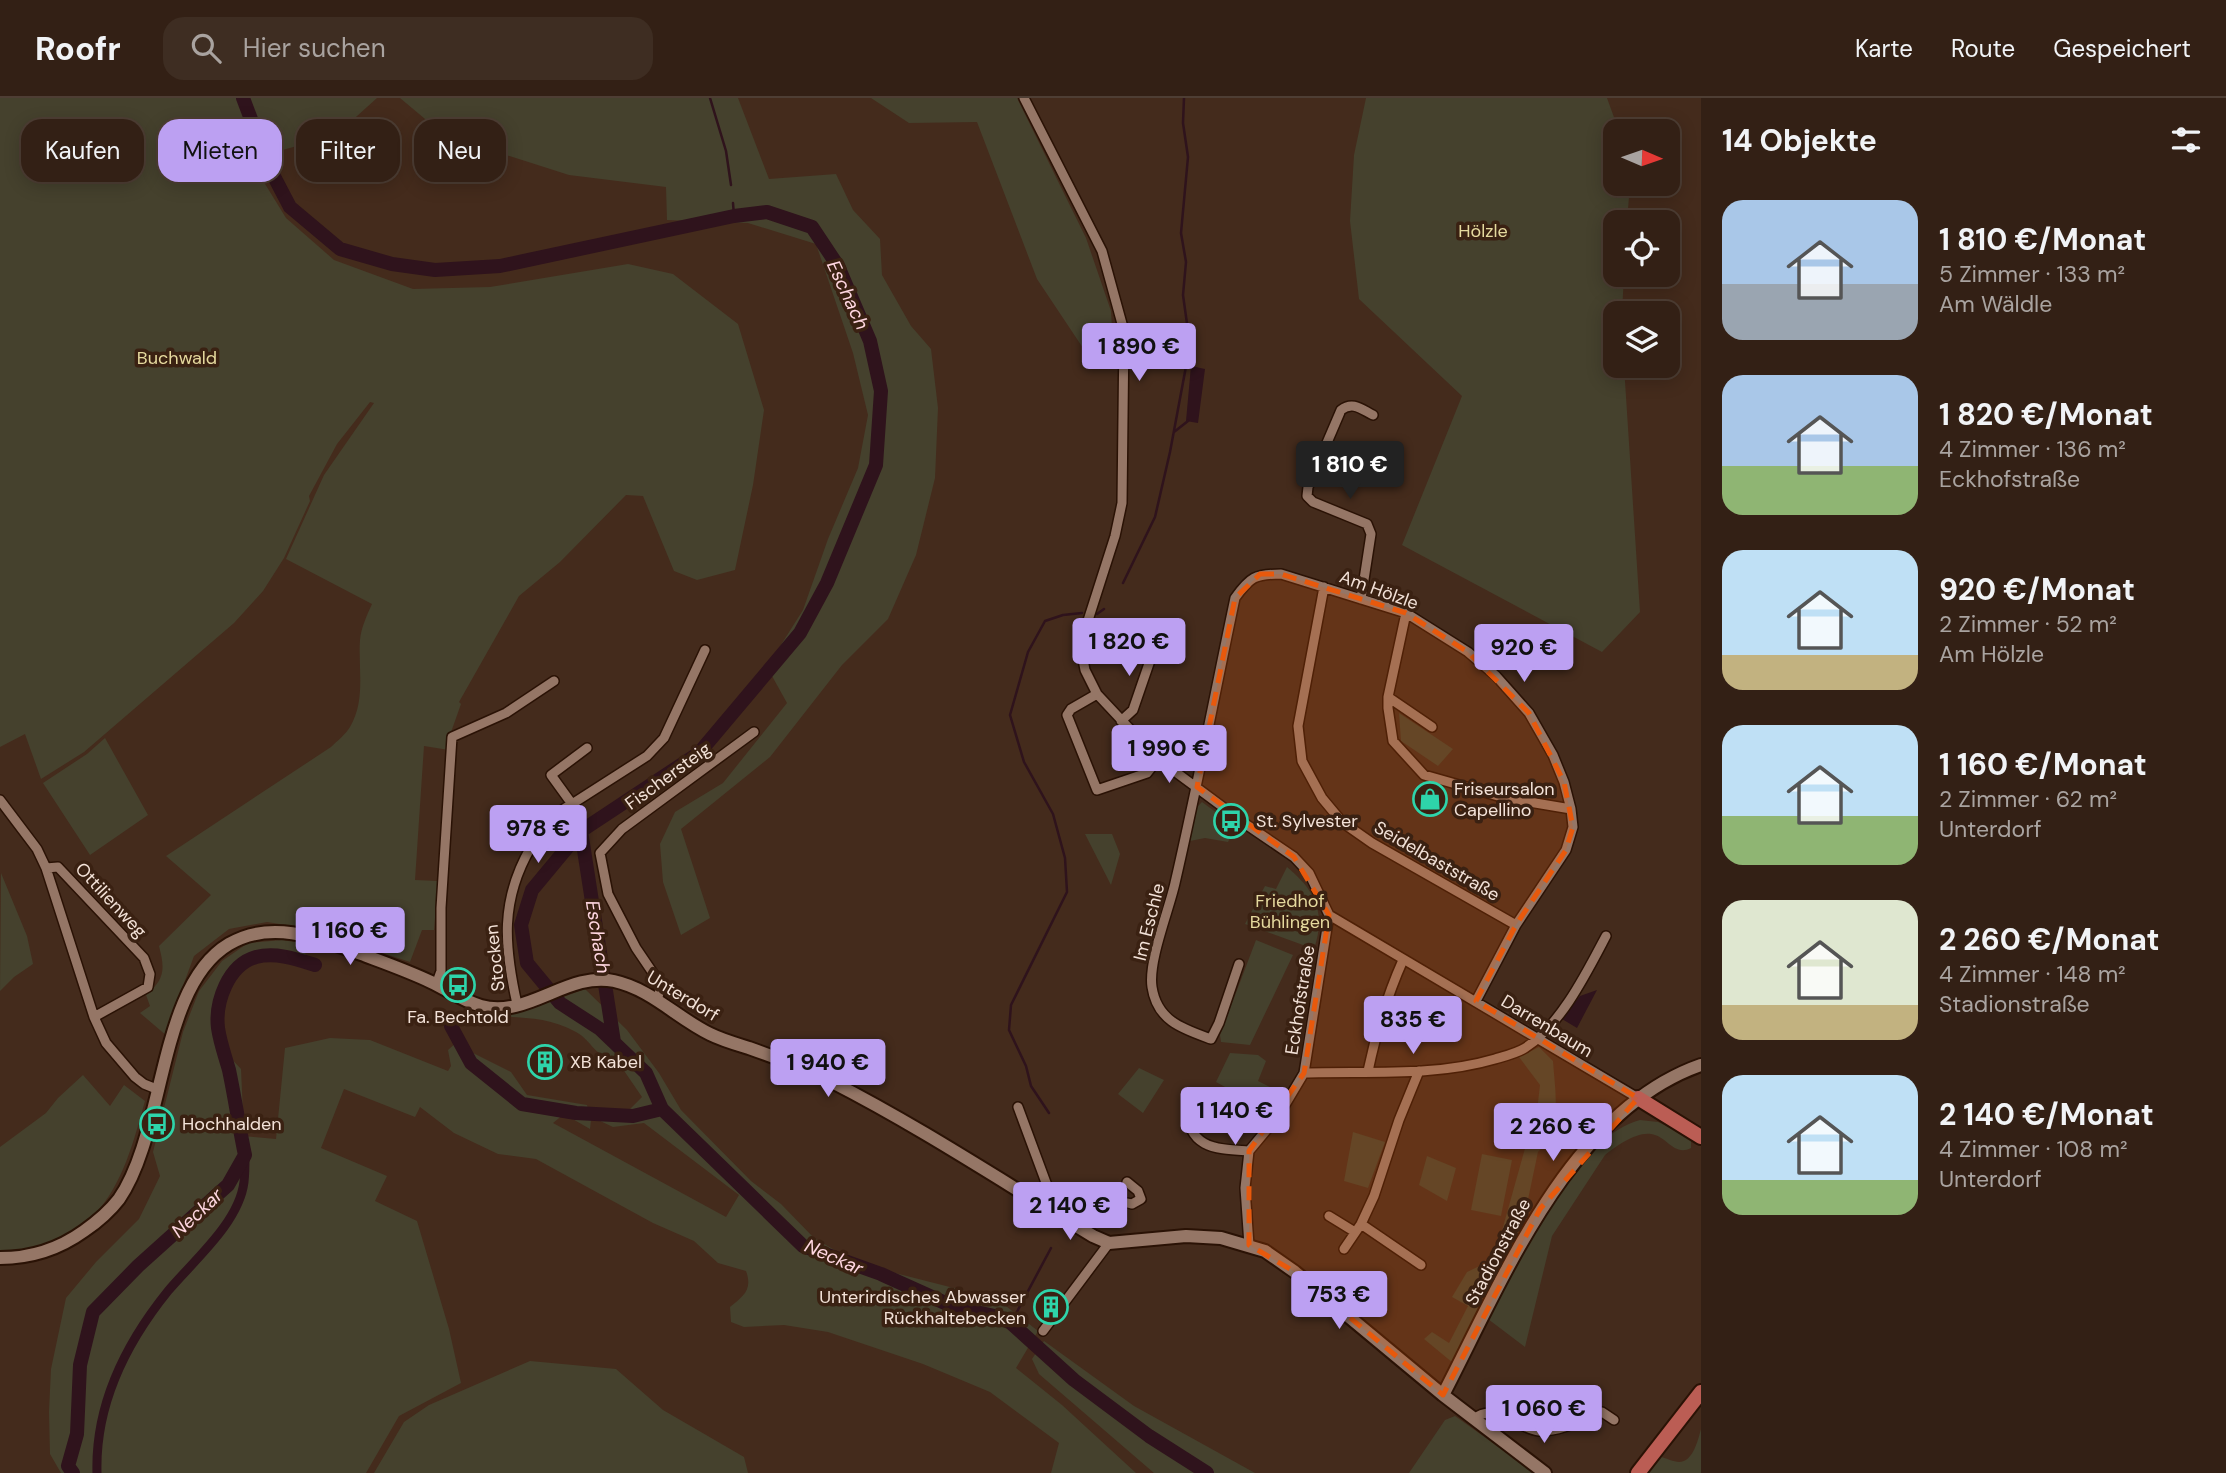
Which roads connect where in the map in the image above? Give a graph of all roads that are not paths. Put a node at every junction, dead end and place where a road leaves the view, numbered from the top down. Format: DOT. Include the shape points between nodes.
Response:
graph roads {
  1 [pos="1024,98"];
  2 [pos="1373,415"];
  3 [pos="1324,587"];
  4 [pos="1361,599"];
  5 [pos="1406,613"];
  6 [pos="1155,646"];
  7 [pos="705,650"];
  8 [pos="554,681"];
  9 [pos="1097,694"];
  10 [pos="1388,697"];
  11 [pos="1121,721"];
  12 [pos="1432,727"];
  13 [pos="754,732"];
  14 [pos="587,748"];
  15 [pos="1158,759"];
  16 [pos="1197,788"];
  17 [pos="0,802"];
  18 [pos="572,804"];
  19 [pos="1570,810"];
  20 [pos="46,868"];
  21 [pos="1329,915"];
  22 [pos="1516,925"];
  23 [pos="1606,936"];
  24 [pos="1403,960"];
  25 [pos="1239,964"];
  26 [pos="436,985"];
  27 [pos="657,1000"];
  28 [pos="1476,1001"];
  29 [pos="517,1004"];
  30 [pos="94,1017"];
  31 [pos="1535,1039"];
  32 [pos="1701,1065"];
  33 [pos="1368,1071"];
  34 [pos="1419,1071"];
  35 [pos="1304,1073"];
  36 [pos="159,1090"];
  37 [pos="1639,1098"];
  38 [pos="1187,1106"];
  39 [pos="1018,1107"];
  40 [pos="1701,1137"];
  41 [pos="1249,1151"];
  42 [pos="1127,1182"];
  43 [pos="1048,1208"];
  44 [pos="1329,1216"];
  45 [pos="1080,1228"];
  46 [pos="1358,1228"];
  47 [pos="1109,1243"];
  48 [pos="1249,1245"];
  49 [pos="1344,1249"];
  50 [pos="0,1258"];
  51 [pos="1421,1265"];
  52 [pos="1044,1331"];
  53 [pos="1701,1392"];
  54 [pos="1443,1395"];
  55 [pos="1474,1419"];
  56 [pos="1614,1420"];
  57 [pos="1545,1473"];
  58 [pos="1638,1473"];
  1 -- 9 [label="street" via="1102,251 1124,331 1122,503 1083,636 1085,670"];
  2 -- 4 [label="street" via="1354,405 1340,410 1307,496 1367,524 1371,534"];
  3 -- 4 [label="street, Am Hölzle"];
  3 -- 16 [label="street, Am Hölzle" via="1260,574 1248,580 1235,598"];
  3 -- 22 [label="street, Seidelbaststraße" via="1298,726 1302,761 1322,799 1342,822 1372,843"];
  4 -- 5 [label="street, Am Hölzle"];
  5 -- 10 [label="street"];
  5 -- 19 [label="street, Am Hölzle" via="1468,652 1529,713 1553,755"];
  6 -- 11 [label="street" via="1133,710"];
  7 -- 18 [label="street, Stocken" via="664,738 647,756"];
  8 -- 26 [label="street" via="506,713 452,737 441,971"];
  9 -- 11 [label="street"];
  9 -- 15 [label="street" via="1068,715 1097,790 1147,773"];
  10 -- 12 [label="street"];
  10 -- 19 [label="street" via="1393,741 1424,775"];
  11 -- 15 [label="street"];
  13 -- 27 [label="street, Fischersteig" via="622,829 600,853 608,894 657,979"];
  14 -- 18 [label="street" via="551,775"];
  15 -- 16 [label="street"];
  16 -- 21 [label="street" via="1294,857 1309,873"];
  16 -- 25 [label="street, Im Eschle" via="1152,971 1157,1003 1172,1023 1211,1039"];
  17 -- 20 [label="street"];
  18 -- 29 [label="street, Stocken" via="542,829 510,892 507,948"];
  19 -- 22 [label="street, Am Hölzle" via="1573,827 1566,850"];
  20 -- 30 [label="street"];
  20 -- 30 [label="street, Ottilienweg" via="58,867 138,950 148,967 148,987"];
  21 -- 24 [label="street, Darrenbaum"];
  21 -- 35 [label="street, Eckhofstraße"];
  22 -- 28 [label="street, Am Hölzle"];
  23 -- 31 [label="street" via="1577,990"];
  24 -- 28 [label="street, Darrenbaum"];
  24 -- 33 [label="street" via="1377,1030"];
  26 -- 29 [label="street, Unterdorf" via="486,1007"];
  26 -- 36 [label="street, Unterdorf" via="310,936 264,932 229,944 204,965 190,986"];
  27 -- 29 [label="street, Unterdorf" via="635,987 607,980 562,988"];
  27 -- 43 [label="street, Unterdorf" via="710,1034 831,1082"];
  28 -- 31 [label="street, Darrenbaum"];
  30 -- 36 [label="street" via="106,1043 135,1077"];
  31 -- 34 [label="street" via="1520,1050 1474,1065"];
  31 -- 37 [label="street, Darrenbaum"];
  32 -- 37 [label="street, Stadionstraße" via="1682,1071"];
  33 -- 34 [label="street"];
  33 -- 35 [label="street"];
  34 -- 46 [label="street"];
  35 -- 41 [label="street, Eckhofstraße" via="1279,1115"];
  36 -- 50 [label="street, Unterdorf" via="135,1169 116,1202 99,1220 61,1246"];
  37 -- 40 [label="main road"];
  37 -- 54 [label="street, Stadionstraße" via="1573,1164 1540,1209"];
  38 -- 41 [label="street" via="1188,1119 1199,1139 1212,1148"];
  39 -- 43 [label="street" via="1048,1188"];
  41 -- 48 [label="street" via="1245,1188"];
  42 -- 45 [label="street" via="1141,1199 1132,1204 1104,1200"];
  43 -- 45 [label="street, Unterdorf"];
  44 -- 46 [label="street"];
  45 -- 47 [label="street, Unterdorf"];
  46 -- 49 [label="street"];
  46 -- 51 [label="street"];
  47 -- 48 [label="street" via="1186,1236"];
  47 -- 52 [label="street"];
  48 -- 54 [label="street" via="1295,1272"];
  53 -- 58 [label="main road"];
  54 -- 55 [label="street"];
  55 -- 56 [label="street" via="1491,1413 1540,1431 1602,1412"];
  55 -- 57 [label="street"];
}
